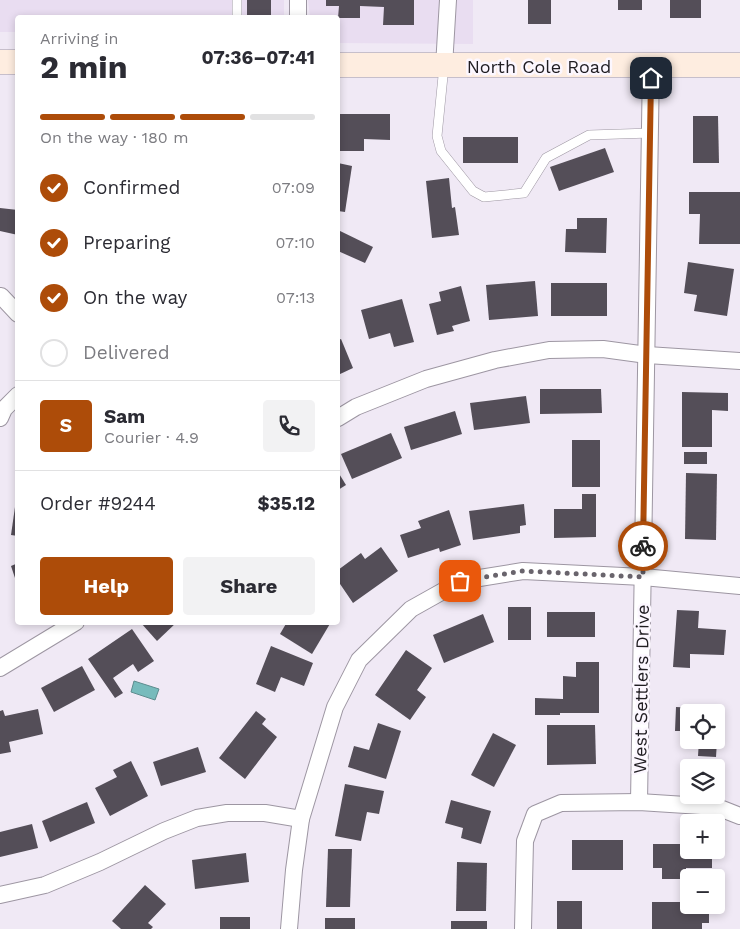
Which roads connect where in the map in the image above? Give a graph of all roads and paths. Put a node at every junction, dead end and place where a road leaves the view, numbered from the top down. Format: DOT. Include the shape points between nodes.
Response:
graph roads {
  1 [pos="237,0"];
  2 [pos="298,0"];
  3 [pos="448,0"];
  4 [pos="237,15"];
  5 [pos="298,15"];
  6 [pos="0,62"];
  7 [pos="15,62"];
  8 [pos="340,65"];
  9 [pos="651,65"];
  10 [pos="740,65"];
  11 [pos="444,66"];
  12 [pos="651,133"];
  13 [pos="1,296"];
  14 [pos="15,311"];
  15 [pos="647,355"];
  16 [pos="740,361"];
  17 [pos="15,398"];
  18 [pos="340,417"];
  19 [pos="0,418"];
  20 [pos="643,577"];
  21 [pos="740,586"];
  22 [pos="71,625"];
  23 [pos="0,665"];
  24 [pos="639,802"];
  25 [pos="740,816"];
  26 [pos="301,819"];
  27 [pos="0,896"];
  28 [pos="289,929"];
  29 [pos="523,929"];
  1 -- 4 [label="lane"];
  2 -- 5 [label="street"];
  3 -- 11 [label="street"];
  6 -- 7 [label="main road"];
  8 -- 11 [label="main road, North Cole Road"];
  9 -- 10 [label="main road, North Cole Road"];
  9 -- 11 [label="main road, North Cole Road"];
  9 -- 12 [label="street, West Settlers Drive"];
  11 -- 12 [label="lane" via="437,136 441,151 473,191 484,197 524,193 546,158 589,135"];
  12 -- 15 [label="street, West Settlers Drive"];
  13 -- 14 [label="street"];
  15 -- 16 [label="street"];
  15 -- 18 [label="street" via="603,349 549,350 495,360 426,379 356,407"];
  15 -- 20 [label="street, West Settlers Drive"];
  17 -- 19 [label="street"];
  20 -- 21 [label="street"];
  20 -- 24 [label="street, West Settlers Drive"];
  20 -- 26 [label="street" via="523,571 460,581 411,609 359,660 335,707"];
  22 -- 23 [label="street"];
  24 -- 25 [label="street" via="717,806"];
  24 -- 29 [label="street" via="561,803 536,814 525,841"];
  26 -- 27 [label="street" via="265,813 227,813 197,818 45,885"];
  26 -- 28 [label="street"];
}
